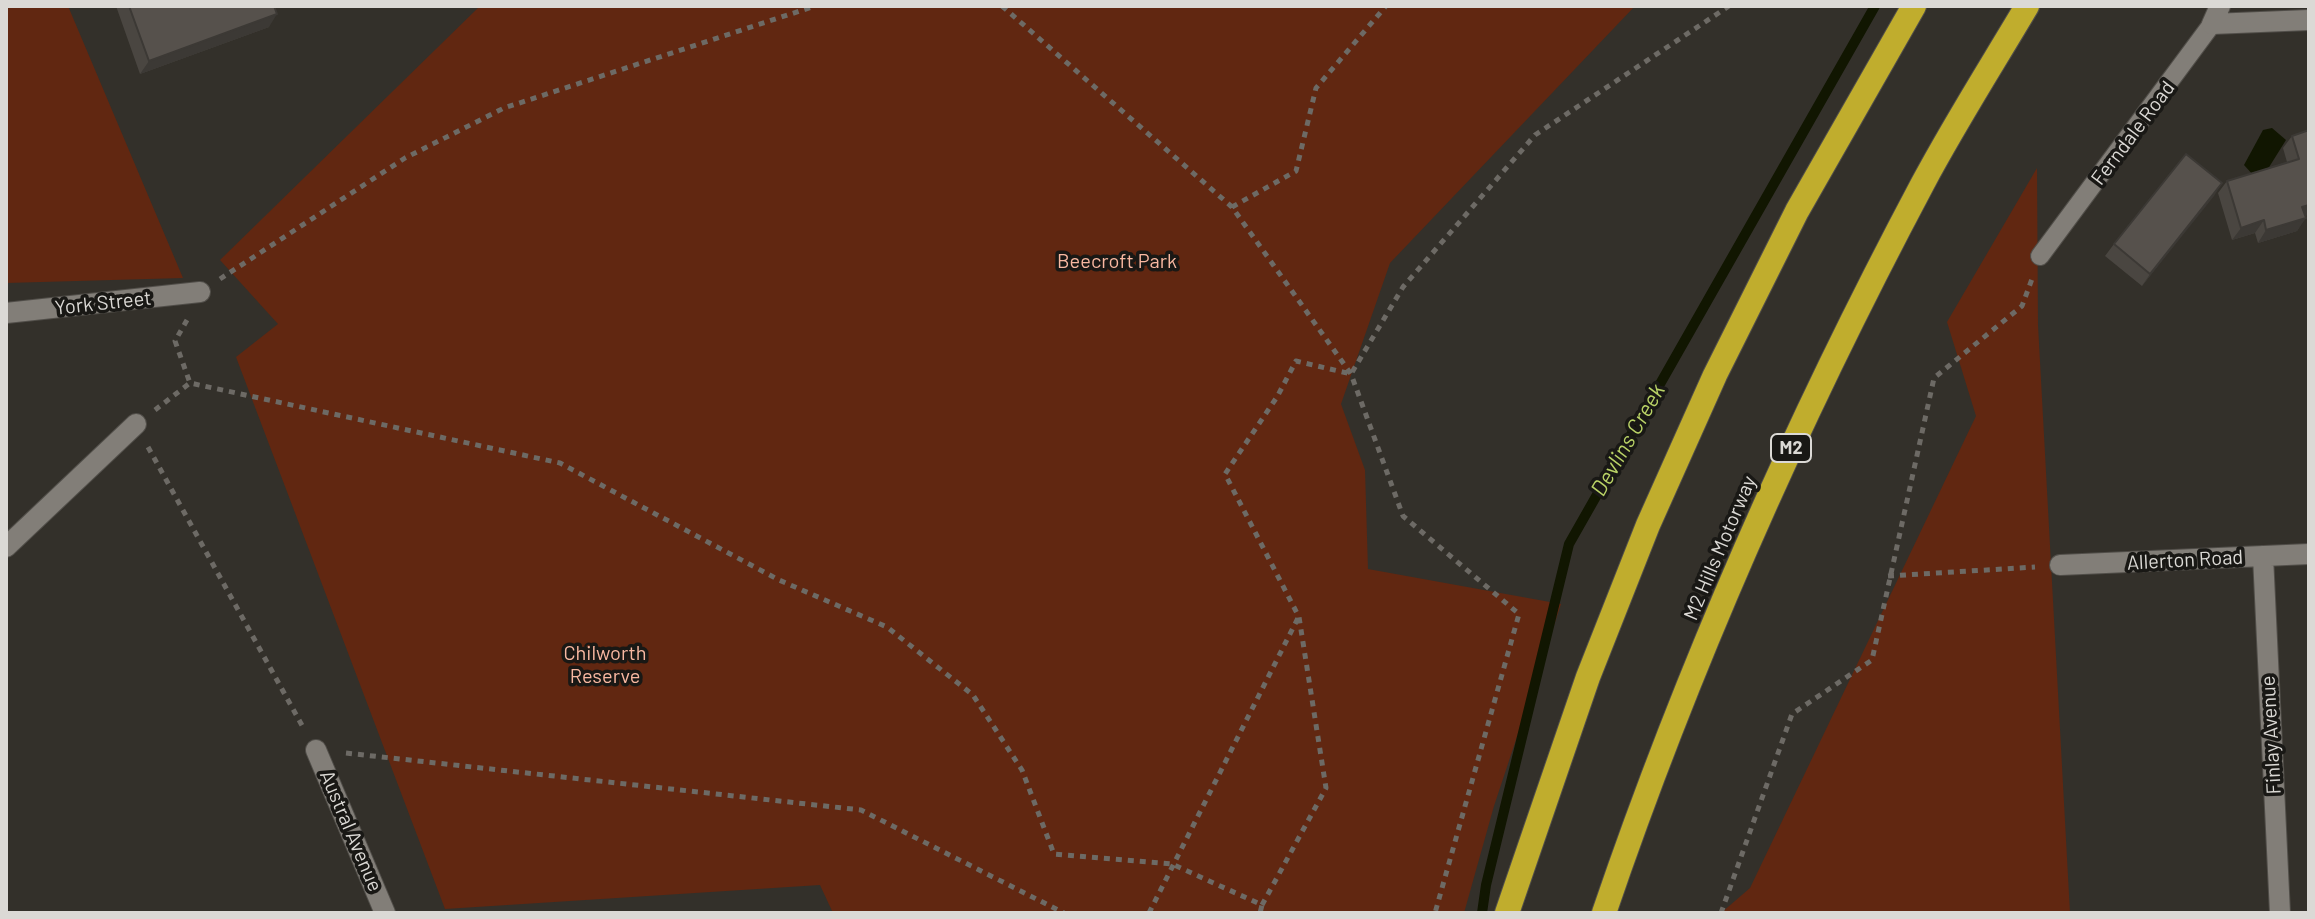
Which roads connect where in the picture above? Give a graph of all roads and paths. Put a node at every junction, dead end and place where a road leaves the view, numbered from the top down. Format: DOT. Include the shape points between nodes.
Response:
graph roads {
  1 [pos="815,6"];
  2 [pos="1002,6"];
  3 [pos="1386,6"];
  4 [pos="1729,6"];
  5 [pos="1914,6"];
  6 [pos="2027,6"];
  7 [pos="2216,15"];
  8 [pos="2309,20"];
  9 [pos="1232,207"];
  10 [pos="2040,256"];
  11 [pos="200,292"];
  12 [pos="6,313"];
  13 [pos="1351,374"];
  14 [pos="190,383"];
  15 [pos="136,424"];
  16 [pos="6,547"];
  17 [pos="2309,554"];
  18 [pos="2263,556"];
  19 [pos="2060,565"];
  20 [pos="1888,576"];
  21 [pos="1299,617"];
  22 [pos="316,750"];
  23 [pos="1172,864"];
  24 [pos="1262,905"];
  25 [pos="385,913"];
  26 [pos="1064,913"];
  27 [pos="1149,913"];
  28 [pos="1260,913"];
  29 [pos="1435,913"];
  30 [pos="1507,913"];
  31 [pos="1604,913"];
  32 [pos="1721,913"];
  33 [pos="2280,913"];
  1 -- 11 [label="path" via="504,108 405,158"];
  2 -- 9 [label="path"];
  3 -- 9 [label="path" via="1316,88 1296,171"];
  4 -- 13 [label="path" via="1535,135 1403,287"];
  5 -- 30 [label="highway" via="1797,211 1703,402 1588,677"];
  6 -- 31 [label="highway, M2 Hills Motorway / M2" via="1924,180 1823,377 1723,601 1645,793"];
  7 -- 8 [label="street"];
  7 -- 10 [label="lane, Ferndale Road"];
  9 -- 13 [label="path"];
  10 -- 20 [label="path" via="2022,306 1934,378"];
  11 -- 12 [label="street, York Street"];
  11 -- 14 [label="path" via="175,341"];
  13 -- 21 [label="path" via="1296,361 1225,474"];
  13 -- 29 [label="path" via="1403,516 1519,614"];
  14 -- 15 [label="path"];
  14 -- 23 [label="path" via="560,463 779,580 887,627 973,695 1022,770 1054,854"];
  15 -- 16 [label="street"];
  15 -- 22 [label="path"];
  17 -- 18 [label="street, Allerton Road"];
  18 -- 19 [label="street, Allerton Road"];
  18 -- 33 [label="street, Finlay Avenue"];
  19 -- 20 [label="path"];
  20 -- 32 [label="path" via="1872,660 1792,714"];
  21 -- 23 [label="path"];
  21 -- 24 [label="path" via="1326,788"];
  22 -- 25 [label="street, Austral Avenue"];
  22 -- 26 [label="path" via="861,810"];
  23 -- 24 [label="path"];
  23 -- 27 [label="path"];
  24 -- 28 [label="path"];
}
